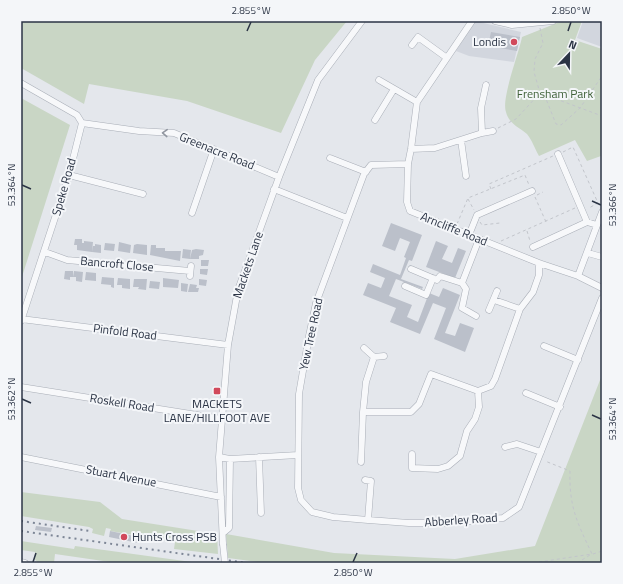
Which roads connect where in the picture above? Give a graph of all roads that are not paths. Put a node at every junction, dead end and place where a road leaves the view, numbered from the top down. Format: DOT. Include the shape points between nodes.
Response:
graph roads {
  1 [pos="362,21"];
  2 [pos="472,21"];
  3 [pos="495,21"];
  4 [pos="553,21"];
  5 [pos="412,45"];
  6 [pos="447,58"];
  7 [pos="379,80"];
  8 [pos="21,83"];
  9 [pos="486,85"];
  10 [pos="394,89"];
  11 [pos="417,102"];
  12 [pos="375,120"];
  13 [pos="82,123"];
  14 [pos="493,131"];
  15 [pos="482,133"];
  16 [pos="461,140"];
  17 [pos="214,149"];
  18 [pos="412,149"];
  19 [pos="558,154"];
  20 [pos="330,158"];
  21 [pos="408,164"];
  22 [pos="366,172"];
  23 [pos="69,175"];
  24 [pos="279,176"];
  25 [pos="466,176"];
  26 [pos="274,189"];
  27 [pos="532,191"];
  28 [pos="143,194"];
  29 [pos="602,212"];
  30 [pos="192,213"];
  31 [pos="346,218"];
  32 [pos="588,222"];
  33 [pos="597,225"];
  34 [pos="469,235"];
  35 [pos="480,239"];
  36 [pos="533,247"];
  37 [pos="45,252"];
  38 [pos="588,253"];
  39 [pos="602,257"];
  40 [pos="539,263"];
  41 [pos="411,268"];
  42 [pos="190,271"];
  43 [pos="578,276"];
  44 [pos="433,278"];
  45 [pos="462,283"];
  46 [pos="404,286"];
  47 [pos="602,288"];
  48 [pos="497,291"];
  49 [pos="602,298"];
  50 [pos="494,300"];
  51 [pos="520,309"];
  52 [pos="489,310"];
  53 [pos="476,316"];
  54 [pos="21,320"];
  55 [pos="228,345"];
  56 [pos="544,346"];
  57 [pos="364,348"];
  58 [pos="374,356"];
  59 [pos="384,356"];
  60 [pos="578,360"];
  61 [pos="21,387"];
  62 [pos="478,391"];
  63 [pos="526,393"];
  64 [pos="560,407"];
  65 [pos="363,412"];
  66 [pos="222,419"];
  67 [pos="505,446"];
  68 [pos="412,454"];
  69 [pos="298,455"];
  70 [pos="540,455"];
  71 [pos="21,457"];
  72 [pos="219,457"];
  73 [pos="259,458"];
  74 [pos="230,459"];
  75 [pos="361,462"];
  76 [pos="298,476"];
  77 [pos="365,480"];
  78 [pos="221,497"];
  79 [pos="261,513"];
  80 [pos="368,520"];
  81 [pos="223,533"];
  82 [pos="21,562"];
  83 [pos="25,563"];
  84 [pos="225,563"];
  1 -- 24 [label="street, Mackets Lane" via="318,80"];
  2 -- 6 [label="street, Arncliffe Road"];
  3 -- 4 [label="street" via="512,25"];
  5 -- 6 [label="street" via="418,37"];
  6 -- 11 [label="street, Arncliffe Road"];
  7 -- 10 [label="street"];
  8 -- 13 [label="street" via="77,115"];
  9 -- 15 [label="street" via="481,108"];
  10 -- 11 [label="street"];
  10 -- 12 [label="street"];
  11 -- 18 [label="street, Arncliffe Road"];
  17 -- 13 [label="street, Greenacre Road, one-way" via="174,133"];
  13 -- 23 [label="street, Speke Road"];
  14 -- 15 [label="street"];
  15 -- 16 [label="street"];
  16 -- 18 [label="street" via="435,148"];
  16 -- 25 [label="street"];
  17 -- 24 [label="street, Greenacre Road"];
  17 -- 30 [label="street"];
  18 -- 21 [label="street, Arncliffe Road"];
  19 -- 32 [label="street"];
  20 -- 22 [label="street"];
  21 -- 22 [label="street" via="371,166"];
  21 -- 34 [label="street, Arncliffe Road" via="407,202 410,211"];
  22 -- 31 [label="street, Yew Tree Road"];
  23 -- 28 [label="street"];
  23 -- 37 [label="street, Speke Road"];
  24 -- 26 [label="street, Mackets Lane"];
  26 -- 31 [label="street"];
  26 -- 55 [label="street, Mackets Lane" via="238,290"];
  27 -- 34 [label="street" via="477,215"];
  29 -- 33 [label="street"];
  31 -- 69 [label="street, Yew Tree Road" via="316,303 309,336 299,394"];
  32 -- 33 [label="street"];
  32 -- 36 [label="street"];
  33 -- 38 [label="street"];
  34 -- 35 [label="street, Arncliffe Road"];
  35 -- 40 [label="street, Arncliffe Road"];
  35 -- 45 [label="street"];
  37 -- 42 [label="street, Bancroft Close" via="67,260"];
  37 -- 54 [label="street, Speke Road"];
  38 -- 39 [label="street"];
  38 -- 43 [label="street"];
  40 -- 43 [label="street, Arncliffe Road"];
  40 -- 51 [label="street" via="539,275 533,292"];
  41 -- 44 [label="street"];
  43 -- 47 [label="street, Arncliffe Road"];
  44 -- 45 [label="street" via="437,280 440,276"];
  44 -- 46 [label="street" via="426,295"];
  45 -- 53 [label="street" via="466,289 462,308"];
  48 -- 50 [label="street"];
  49 -- 60 [label="street, Abberley Road"];
  50 -- 51 [label="street"];
  50 -- 52 [label="street"];
  51 -- 62 [label="street" via="495,379 491,386"];
  54 -- 55 [label="street, Pinfold Road"];
  55 -- 66 [label="street, Mackets Lane"];
  56 -- 60 [label="street"];
  57 -- 58 [label="street"];
  58 -- 59 [label="street"];
  58 -- 65 [label="street" via="366,382"];
  60 -- 64 [label="street, Abberley Road"];
  61 -- 66 [label="street, Roskell Road"];
  62 -- 65 [label="street" via="431,374 419,404 411,412"];
  62 -- 68 [label="street" via="479,407 475,420 467,431 460,456 455,462 438,469 412,468"];
  63 -- 64 [label="street"];
  64 -- 70 [label="street, Abberley Road"];
  65 -- 75 [label="street"];
  66 -- 72 [label="street, Mackets Lane"];
  67 -- 70 [label="street" via="517,444"];
  69 -- 73 [label="street"];
  69 -- 76 [label="street, Yew Tree Road"];
  70 -- 80 [label="street, Abberley Road" via="519,507 503,518 448,523"];
  71 -- 78 [label="street, Stuart Avenue"];
  72 -- 74 [label="street"];
  72 -- 78 [label="street, Mackets Lane"];
  73 -- 74 [label="street"];
  73 -- 79 [label="street"];
  74 -- 81 [label="street, Mackets Lane" via="229,528"];
  76 -- 80 [label="street, Abberley Road" via="301,500 312,512"];
  77 -- 80 [label="street" via="371,481"];
  78 -- 81 [label="street, Mackets Lane"];
  81 -- 84 [label="street, Mackets Lane, bridge"];
  82 -- 83 [label="street"];
}
